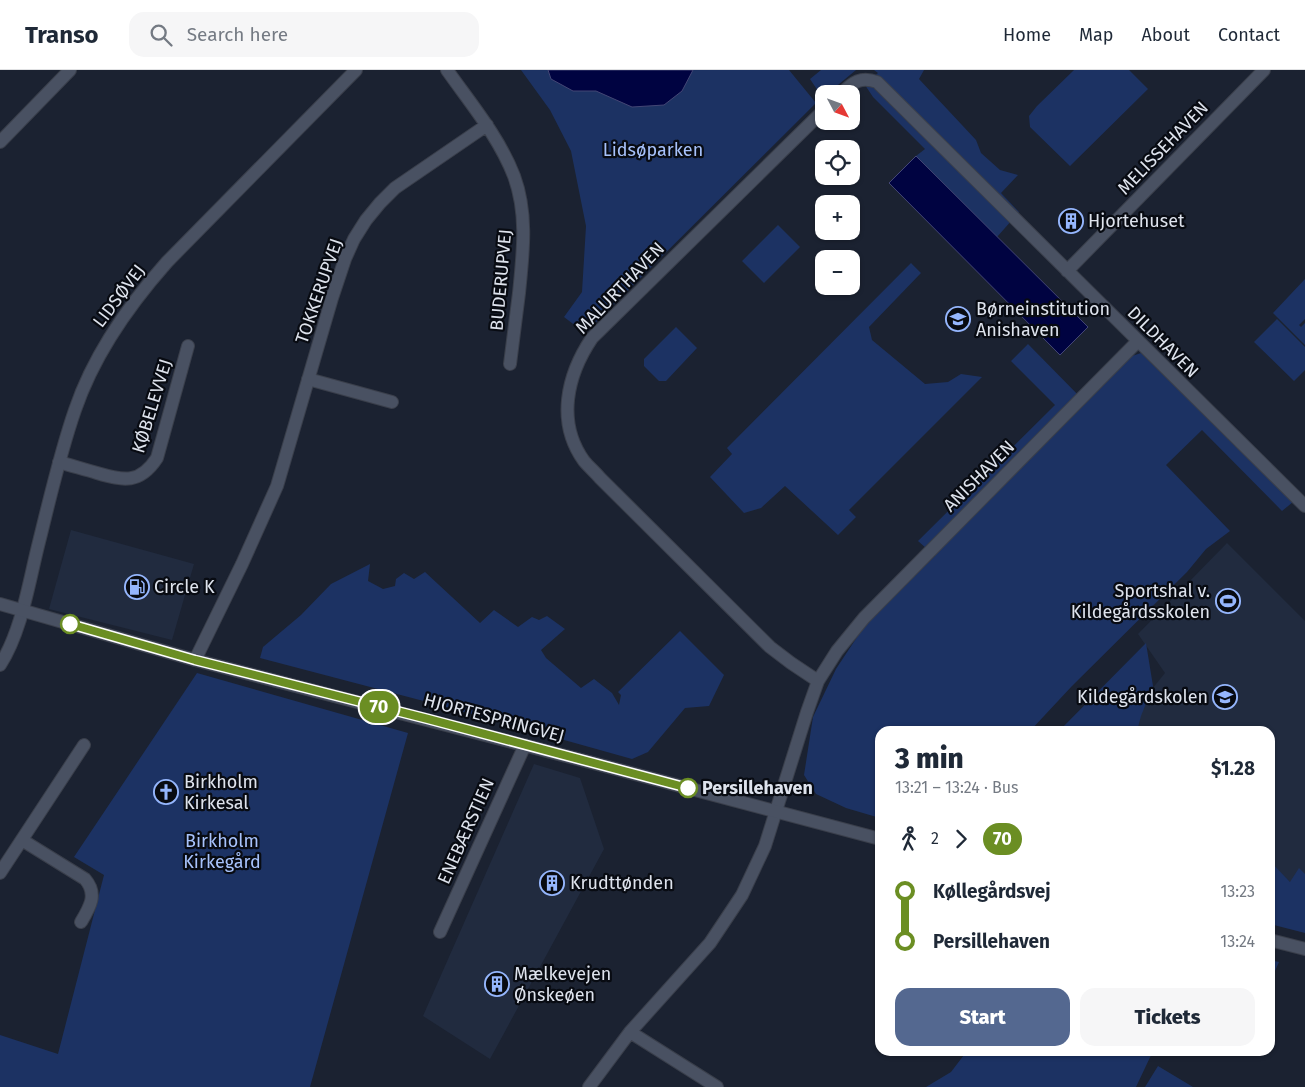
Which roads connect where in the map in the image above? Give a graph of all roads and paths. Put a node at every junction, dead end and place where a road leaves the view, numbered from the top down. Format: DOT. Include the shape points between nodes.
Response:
graph roads {
  1 [pos="70,70"];
  2 [pos="356,70"];
  3 [pos="447,70"];
  4 [pos="1264,70"];
  5 [pos="852,85"];
  6 [pos="815,119"];
  7 [pos="487,125"];
  8 [pos="0,142"];
  9 [pos="1067,271"];
  10 [pos="1138,341"];
  11 [pos="188,346"];
  12 [pos="510,364"];
  13 [pos="308,379"];
  14 [pos="392,402"];
  15 [pos="59,462"];
  16 [pos="1305,506"];
  17 [pos="0,604"];
  18 [pos="22,610"];
  19 [pos="195,660"];
  20 [pos="0,665"];
  21 [pos="818,681"];
  22 [pos="84,744"];
  23 [pos="525,745"];
  24 [pos="776,813"];
  25 [pos="875,839"];
  26 [pos="22,840"];
  27 [pos="0,873"];
  28 [pos="81,922"];
  29 [pos="440,932"];
  30 [pos="1275,941"];
  31 [pos="1305,949"];
  32 [pos="630,1032"];
  33 [pos="589,1087"];
  34 [pos="717,1087"];
  1 -- 8 [label="street"];
  2 -- 15 [label="street, LIDSØVEJ" via="144,288 104,346 88,377"];
  3 -- 7 [label="street, BUDERUPVEJ"];
  4 -- 9 [label="street, MELISSEHAVEN"];
  5 -- 9 [label="street, DILDHAVEN" via="867,78 877,82"];
  6 -- 21 [label="street, MALURTHAVEN" via="592,338 574,370 568,407 575,444 600,478 770,646"];
  7 -- 12 [label="street, BUDERUPVEJ" via="514,177 524,225 524,250"];
  7 -- 13 [label="street, TOKKERUPVEJ" via="395,188 366,220 345,259"];
  9 -- 10 [label="street, DILDHAVEN"];
  10 -- 16 [label="street, DILDHAVEN"];
  10 -- 21 [label="street, ANISHAVEN" via="864,618"];
  11 -- 15 [label="street, KØBELEVVEJ" via="157,458 150,468 136,477 118,479"];
  13 -- 14 [label="street"];
  13 -- 19 [label="street, TOKKERUPVEJ" via="277,486"];
  15 -- 18 [label="street, LIDSØVEJ"];
  17 -- 18 [label="street, HJORTESPRINGVEJ"];
  18 -- 19 [label="street, HJORTESPRINGVEJ"];
  18 -- 20 [label="street, LIDSØVEJ" via="8,652"];
  19 -- 23 [label="street, HJORTESPRINGVEJ"];
  21 -- 24 [label="street"];
  22 -- 26 [label="street"];
  23 -- 24 [label="street, HJORTESPRINGVEJ"];
  23 -- 29 [label="street, ENEBÆRSTIEN"];
  24 -- 25 [label="street, HJORTESPRINGVEJ"];
  24 -- 32 [label="street" via="749,882 728,919"];
  26 -- 27 [label="street"];
  26 -- 28 [label="street" via="90,884 93,902"];
  30 -- 31 [label="street"];
  32 -- 33 [label="street"];
  32 -- 34 [label="street"];
}
